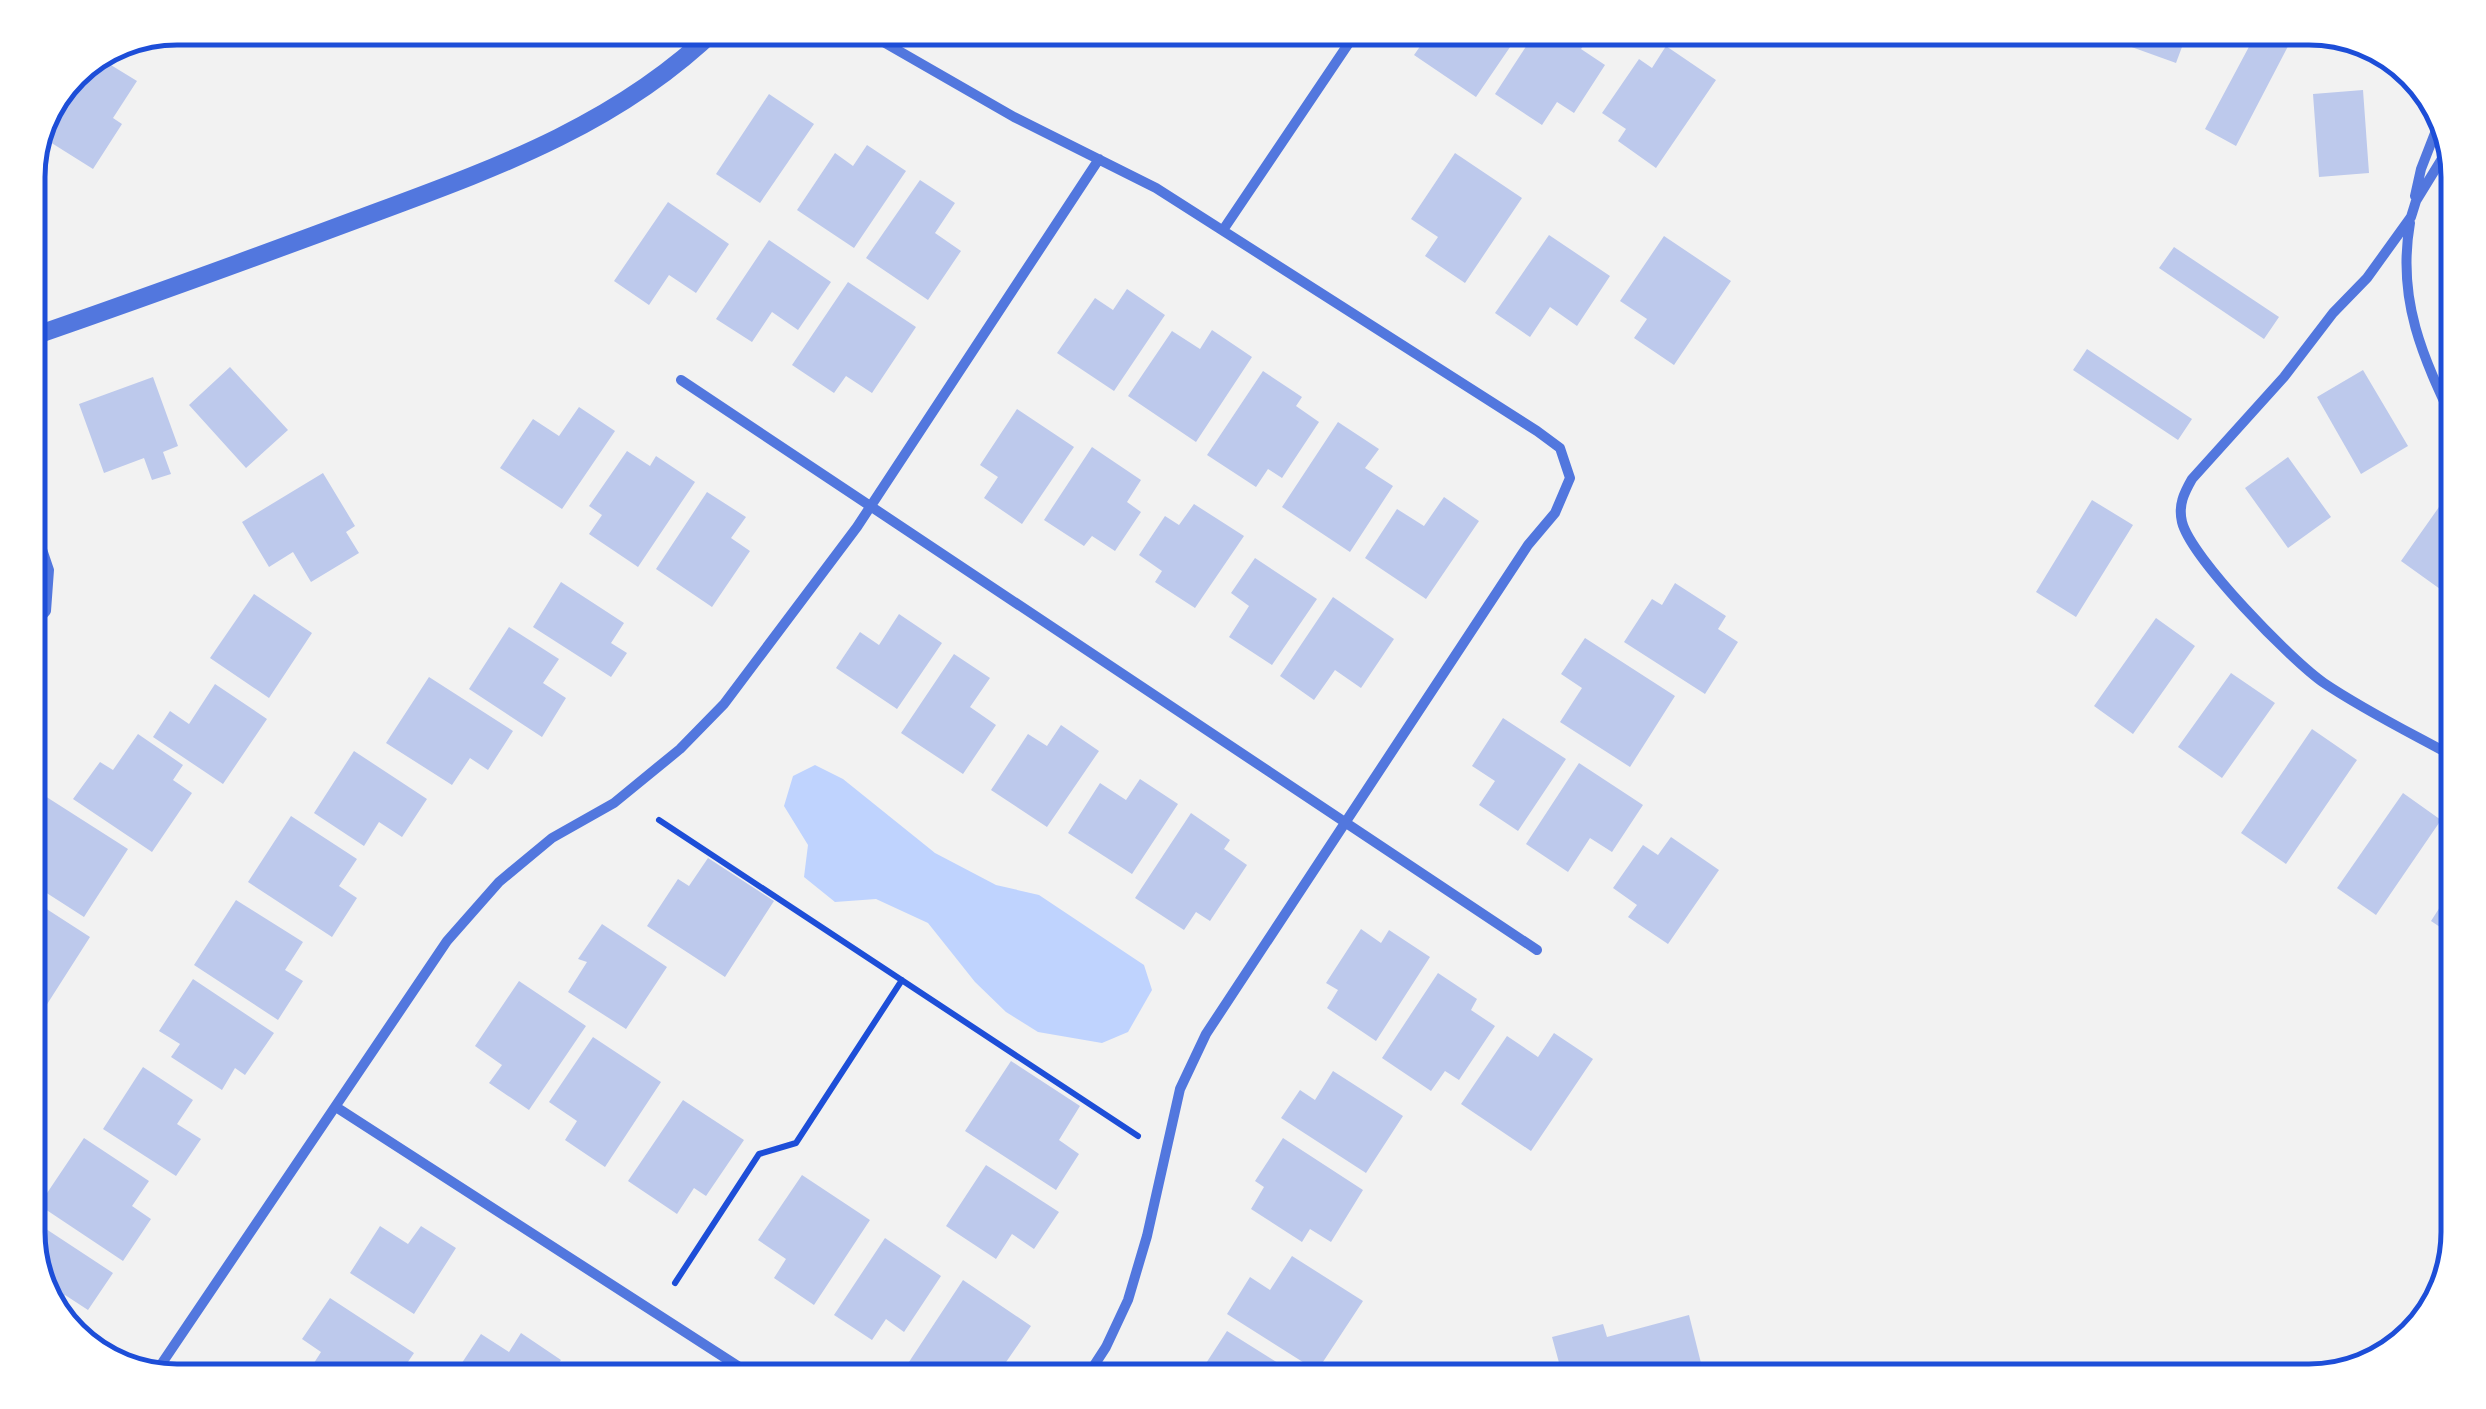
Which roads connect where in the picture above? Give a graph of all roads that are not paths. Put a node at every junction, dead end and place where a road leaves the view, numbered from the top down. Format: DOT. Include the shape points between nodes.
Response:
graph roads {
  1 [pos="696,45"];
  2 [pos="888,45"];
  3 [pos="1347,45"];
  4 [pos="2434,136"];
  5 [pos="1099,159"];
  6 [pos="2440,162"];
  7 [pos="2411,217"];
  8 [pos="1224,230"];
  9 [pos="45,332"];
  10 [pos="681,380"];
  11 [pos="2441,396"];
  12 [pos="870,507"];
  13 [pos="45,561"];
  14 [pos="45,612"];
  15 [pos="2441,749"];
  16 [pos="1344,822"];
  17 [pos="1537,950"];
  18 [pos="336,1108"];
  19 [pos="163,1363"];
  20 [pos="733,1364"];
  21 [pos="1095,1364"];
  1 -- 9 [label="street" via="627,101 502,166"];
  2 -- 5 [label="street"];
  3 -- 8 [label="street"];
  4 -- 7 [label="street"];
  5 -- 8 [label="street"];
  5 -- 12 [label="street"];
  6 -- 7 [label="street"];
  7 -- 11 [label="street" via="2406,278 2421,354"];
  7 -- 15 [label="street" via="2367,278 2192,479 2180,511 2182,526 2220,581 2275,640 2321,680"];
  8 -- 16 [label="street" via="1560,448 1570,478 1554,512"];
  10 -- 12 [label="street"];
  12 -- 16 [label="street"];
  12 -- 18 [label="street" via="724,704 680,749 499,882 460,926"];
  13 -- 14 [label="street"];
  16 -- 17 [label="street"];
  16 -- 21 [label="street" via="1238,981 1186,1076 1128,1300"];
  18 -- 19 [label="street"];
  18 -- 20 [label="street"];
}
